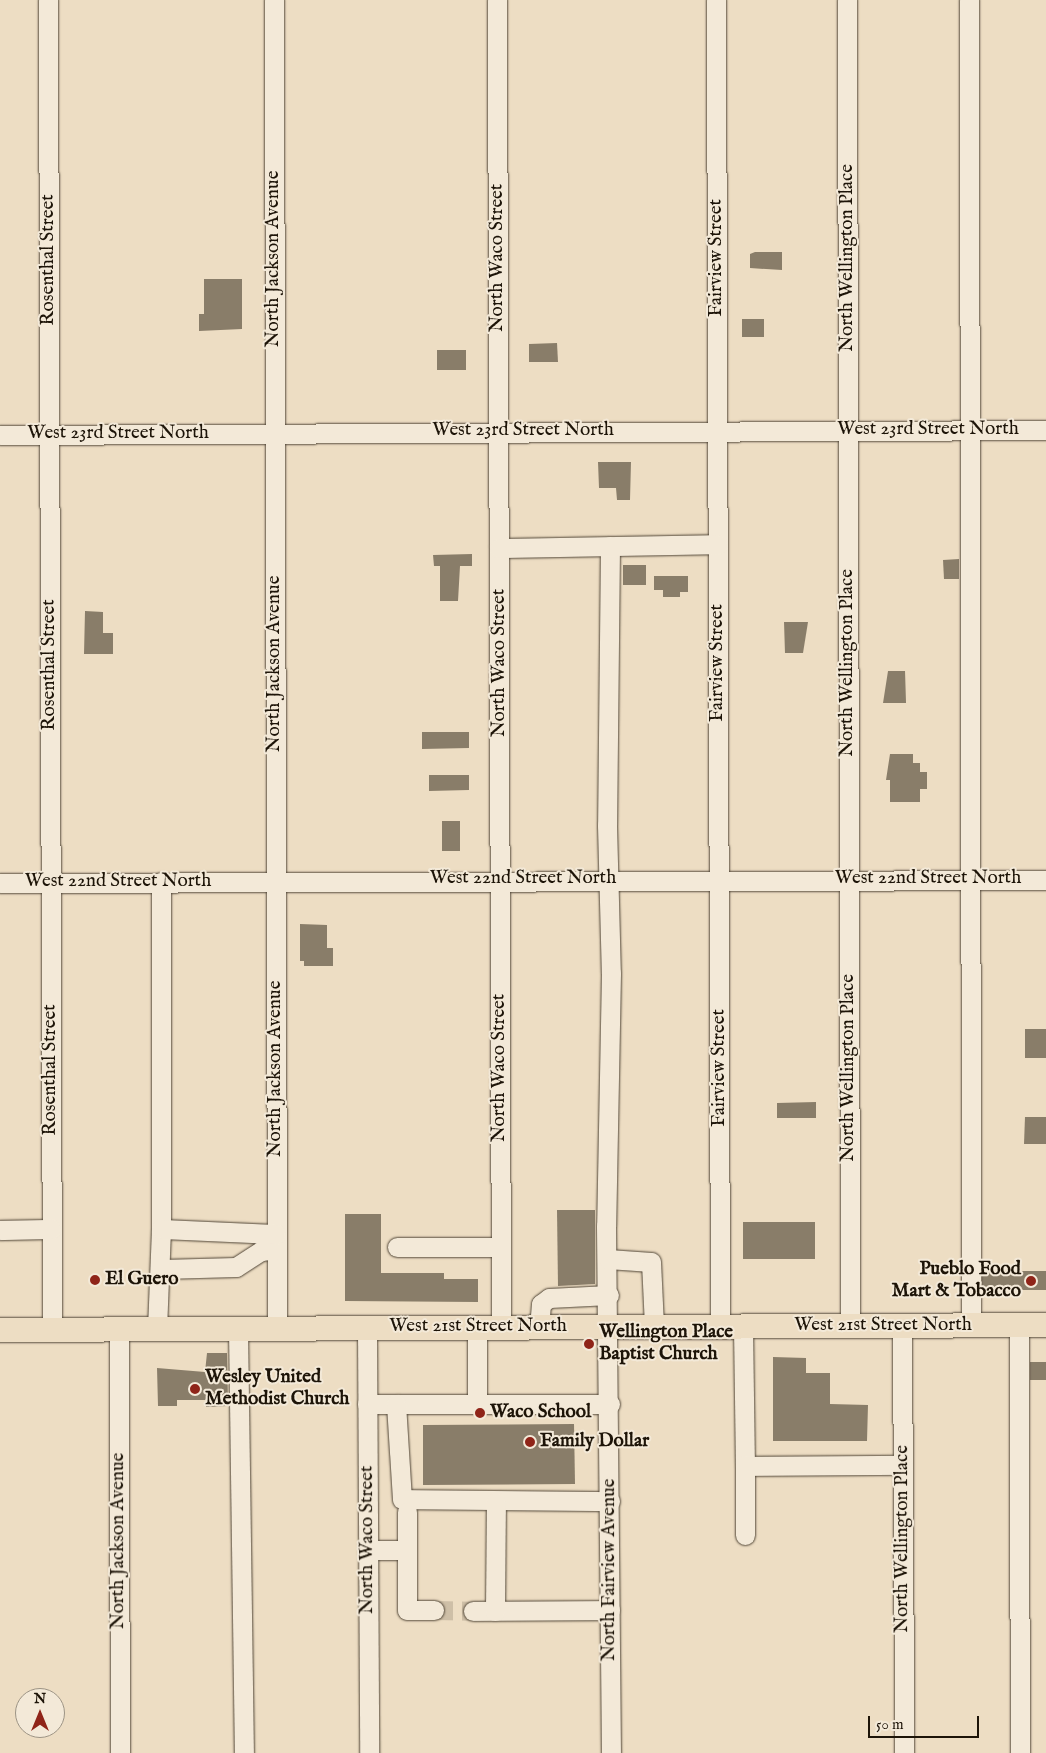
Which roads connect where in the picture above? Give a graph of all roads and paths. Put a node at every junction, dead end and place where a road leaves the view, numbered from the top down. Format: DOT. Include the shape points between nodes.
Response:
graph roads {
  1 [pos="48,0"];
  2 [pos="274,0"];
  3 [pos="497,0"];
  4 [pos="716,0"];
  5 [pos="847,0"];
  6 [pos="968,0"];
  7 [pos="717,430"];
  8 [pos="848,430"];
  9 [pos="970,430"];
  10 [pos="1046,430"];
  11 [pos="499,431"];
  12 [pos="274,432"];
  13 [pos="49,434"];
  14 [pos="0,435"];
  15 [pos="718,544"];
  16 [pos="610,546"];
  17 [pos="499,548"];
  18 [pos="719,878"];
  19 [pos="610,879"];
  20 [pos="849,879"];
  21 [pos="500,880"];
  22 [pos="971,880"];
  23 [pos="1046,880"];
  24 [pos="275,881"];
  25 [pos="161,882"];
  26 [pos="0,883"];
  27 [pos="50,883"];
  28 [pos="161,1229"];
  29 [pos="0,1230"];
  30 [pos="51,1230"];
  31 [pos="277,1242"];
  32 [pos="397,1247"];
  33 [pos="501,1247"];
  34 [pos="608,1259"];
  35 [pos="162,1269"];
  36 [pos="609,1295"];
  37 [pos="971,1325"];
  38 [pos="1018,1325"];
  39 [pos="1046,1325"];
  40 [pos="610,1326"];
  41 [pos="654,1326"];
  42 [pos="732,1326"];
  43 [pos="850,1326"];
  44 [pos="902,1326"];
  45 [pos="477,1327"];
  46 [pos="501,1327"];
  47 [pos="539,1327"];
  48 [pos="277,1328"];
  49 [pos="367,1328"];
  50 [pos="157,1329"];
  51 [pos="238,1329"];
  52 [pos="0,1330"];
  53 [pos="52,1330"];
  54 [pos="119,1330"];
  55 [pos="367,1404"];
  56 [pos="396,1404"];
  57 [pos="477,1404"];
  58 [pos="610,1404"];
  59 [pos="903,1465"];
  60 [pos="745,1466"];
  61 [pos="610,1501"];
  62 [pos="496,1502"];
  63 [pos="407,1512"];
  64 [pos="745,1535"];
  65 [pos="368,1550"];
  66 [pos="407,1550"];
  67 [pos="434,1610"];
  68 [pos="610,1610"];
  69 [pos="473,1611"];
  70 [pos="495,1611"];
  71 [pos="120,1753"];
  72 [pos="244,1753"];
  73 [pos="369,1753"];
  74 [pos="610,1753"];
  75 [pos="904,1753"];
  76 [pos="1020,1753"];
  1 -- 13 [label="street, Rosenthal Street"];
  2 -- 12 [label="street, North Jackson Avenue"];
  3 -- 11 [label="street, North Waco Street"];
  4 -- 7 [label="street, Fairview Street"];
  5 -- 8 [label="street, North Wellington Place"];
  6 -- 9 [label="street"];
  7 -- 8 [label="street, West 23rd Street North"];
  7 -- 11 [label="street, West 23rd Street North"];
  7 -- 15 [label="street, Fairview Street"];
  8 -- 9 [label="street, West 23rd Street North"];
  8 -- 20 [label="street, North Wellington Place"];
  9 -- 10 [label="street, West 23rd Street North"];
  9 -- 22 [label="street"];
  11 -- 12 [label="street, West 23rd Street North"];
  11 -- 17 [label="street, North Waco Street"];
  12 -- 13 [label="street, West 23rd Street North"];
  12 -- 24 [label="street, North Jackson Avenue"];
  13 -- 14 [label="street, West 23rd Street North"];
  13 -- 27 [label="street, Rosenthal Street"];
  15 -- 16 [label="street"];
  15 -- 18 [label="street, Fairview Street"];
  16 -- 17 [label="street"];
  16 -- 19 [label="street, North Fairview Avenue" via="607,825"];
  17 -- 21 [label="street, North Waco Street"];
  18 -- 19 [label="street, West 22nd Street North"];
  18 -- 20 [label="street, West 22nd Street North"];
  18 -- 42 [label="street, Fairview Street"];
  19 -- 21 [label="street, West 22nd Street North"];
  19 -- 34 [label="street, North Fairview Avenue"];
  20 -- 22 [label="street, West 22nd Street North"];
  20 -- 43 [label="street, North Wellington Place"];
  21 -- 24 [label="street, West 22nd Street North"];
  21 -- 33 [label="street, North Waco Street"];
  22 -- 23 [label="street, West 22nd Street North"];
  22 -- 37 [label="street"];
  24 -- 25 [label="street, West 22nd Street North"];
  24 -- 31 [label="street, North Jackson Avenue"];
  25 -- 27 [label="street, West 22nd Street North"];
  25 -- 28 [label="street"];
  26 -- 27 [label="street, West 22nd Street North"];
  27 -- 30 [label="street, Rosenthal Street"];
  28 -- 31 [label="street"];
  28 -- 35 [label="street"];
  29 -- 30 [label="street"];
  30 -- 53 [label="street, Rosenthal Street"];
  31 -- 35 [label="street" via="236,1267"];
  31 -- 48 [label="street, North Jackson Avenue"];
  32 -- 33 [label="street"];
  33 -- 46 [label="street, North Waco Street"];
  34 -- 36 [label="street, North Fairview Avenue"];
  34 -- 41 [label="street" via="651,1262"];
  35 -- 50 [label="street" via="157,1288"];
  36 -- 40 [label="street, North Fairview Avenue"];
  36 -- 47 [label="street" via="544,1300"];
  37 -- 38 [label="main road, West 21st Street North"];
  37 -- 44 [label="main road, West 21st Street North"];
  38 -- 39 [label="main road, West 21st Street North"];
  38 -- 76 [label="street"];
  40 -- 41 [label="main road, West 21st Street North"];
  40 -- 47 [label="main road, West 21st Street North"];
  40 -- 58 [label="street, North Fairview Avenue"];
  41 -- 42 [label="main road, West 21st Street North"];
  42 -- 43 [label="main road, West 21st Street North"];
  42 -- 60 [label="street, Fairview Street"];
  43 -- 44 [label="main road, West 21st Street North"];
  44 -- 59 [label="street, North Wellington Place"];
  45 -- 46 [label="main road, West 21st Street North"];
  45 -- 49 [label="main road, West 21st Street North"];
  45 -- 57 [label="street"];
  46 -- 47 [label="main road, West 21st Street North"];
  48 -- 49 [label="main road, West 21st Street North"];
  48 -- 51 [label="main road, West 21st Street North"];
  49 -- 55 [label="street, North Waco Street"];
  50 -- 51 [label="main road, West 21st Street North"];
  50 -- 54 [label="main road, West 21st Street North"];
  51 -- 72 [label="street"];
  52 -- 53 [label="main road, West 21st Street North"];
  53 -- 54 [label="main road, West 21st Street North"];
  54 -- 71 [label="street, North Jackson Avenue"];
  55 -- 56 [label="street"];
  55 -- 65 [label="street, North Waco Street"];
  56 -- 57 [label="street"];
  56 -- 62 [label="street" via="402,1499"];
  57 -- 58 [label="street"];
  58 -- 61 [label="street, North Fairview Avenue"];
  59 -- 60 [label="street"];
  59 -- 75 [label="street, North Wellington Place"];
  60 -- 64 [label="street, Fairview Street"];
  61 -- 62 [label="street"];
  61 -- 68 [label="street, North Fairview Avenue"];
  62 -- 70 [label="street"];
  63 -- 66 [label="street"];
  65 -- 66 [label="street"];
  65 -- 73 [label="street, North Waco Street"];
  66 -- 67 [label="street" via="407,1610"];
  68 -- 70 [label="street"];
  68 -- 74 [label="street, North Fairview Avenue"];
  69 -- 70 [label="street"];
}
